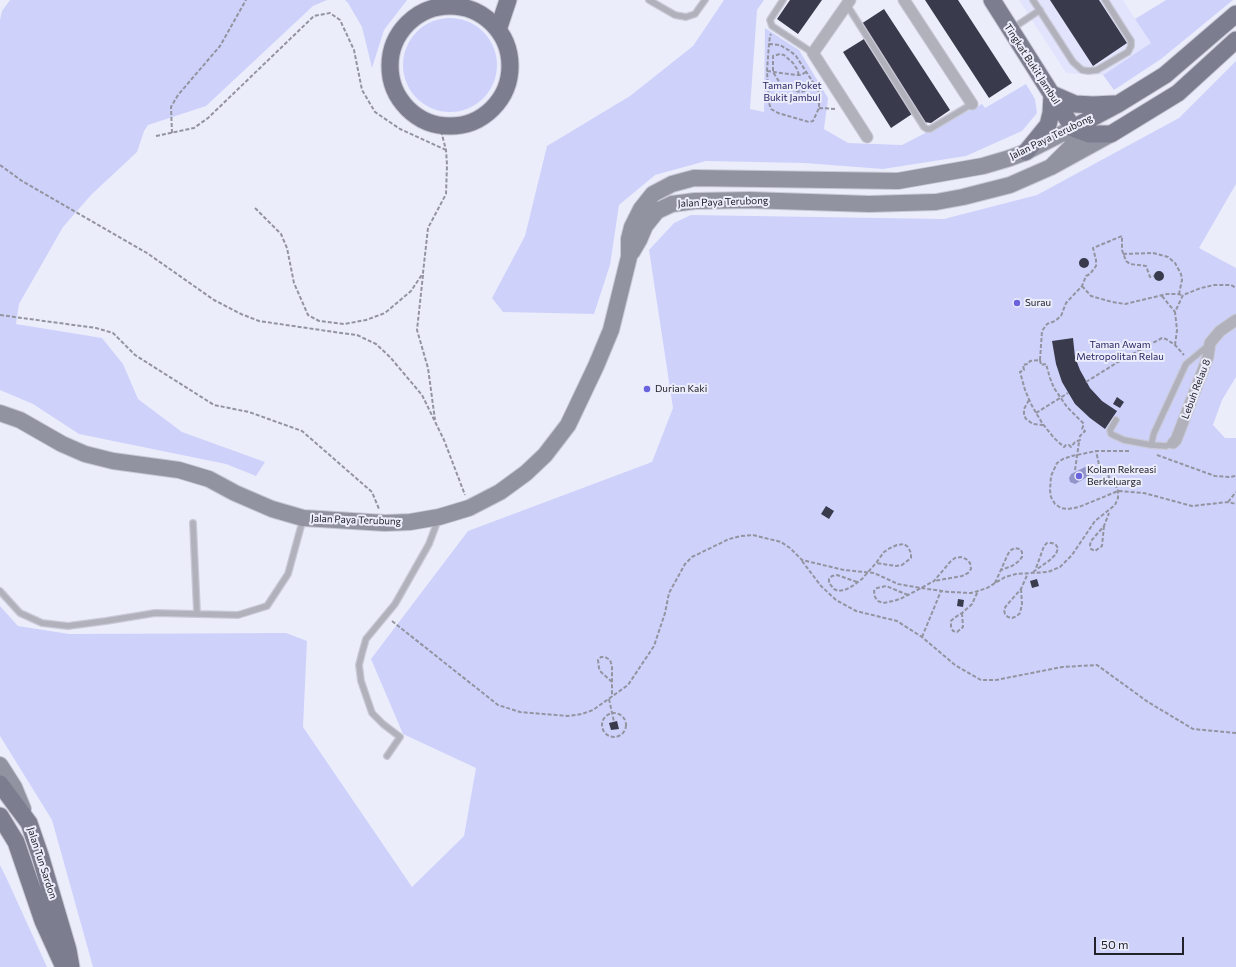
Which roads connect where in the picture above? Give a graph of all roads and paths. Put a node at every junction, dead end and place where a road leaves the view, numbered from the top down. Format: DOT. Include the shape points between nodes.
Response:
graph roads {
  1 [pos="246,0"];
  2 [pos="508,0"];
  3 [pos="649,0"];
  4 [pos="705,0"];
  5 [pos="783,0"];
  6 [pos="904,0"];
  7 [pos="992,0"];
  8 [pos="1033,0"];
  9 [pos="1104,0"];
  10 [pos="448,3"];
  11 [pos="848,3"];
  12 [pos="1040,10"];
  13 [pos="1236,14"];
  14 [pos="498,30"];
  15 [pos="1011,30"];
  16 [pos="1236,40"];
  17 [pos="813,53"];
  18 [pos="767,71"];
  19 [pos="773,72"];
  20 [pos="806,72"];
  21 [pos="799,75"];
  22 [pos="816,87"];
  23 [pos="1052,94"];
  24 [pos="972,104"];
  25 [pos="1118,104"];
  26 [pos="819,108"];
  27 [pos="826,109"];
  28 [pos="440,127"];
  29 [pos="1073,128"];
  30 [pos="172,133"];
  31 [pos="1111,134"];
  32 [pos="156,136"];
  33 [pos="867,137"];
  34 [pos="446,150"];
  35 [pos="1026,152"];
  36 [pos="0,165"];
  37 [pos="1051,167"];
  38 [pos="255,208"];
  39 [pos="1123,254"];
  40 [pos="629,257"];
  41 [pos="423,273"];
  42 [pos="1154,276"];
  43 [pos="1082,286"];
  44 [pos="1236,288"];
  45 [pos="1180,294"];
  46 [pos="1183,295"];
  47 [pos="1162,296"];
  48 [pos="1175,312"];
  49 [pos="0,315"];
  50 [pos="1236,320"];
  51 [pos="1210,343"];
  52 [pos="1175,346"];
  53 [pos="1182,352"];
  54 [pos="1040,360"];
  55 [pos="1086,382"];
  56 [pos="1068,393"];
  57 [pos="1061,397"];
  58 [pos="1029,400"];
  59 [pos="0,412"];
  60 [pos="1036,413"];
  61 [pos="1116,420"];
  62 [pos="436,423"];
  63 [pos="1044,425"];
  64 [pos="1080,441"];
  65 [pos="1173,443"];
  66 [pos="1151,445"];
  67 [pos="1096,451"];
  68 [pos="1132,451"];
  69 [pos="1152,453"];
  70 [pos="1077,454"];
  71 [pos="1075,470"];
  72 [pos="1236,476"];
  73 [pos="1118,491"];
  74 [pos="1236,492"];
  75 [pos="1228,502"];
  76 [pos="1236,504"];
  77 [pos="469,508"];
  78 [pos="1109,511"];
  79 [pos="439,517"];
  80 [pos="303,518"];
  81 [pos="193,523"];
  82 [pos="385,523"];
  83 [pos="1104,526"];
  84 [pos="802,560"];
  85 [pos="876,563"];
  86 [pos="1001,570"];
  87 [pos="1035,571"];
  88 [pos="868,572"];
  89 [pos="1028,573"];
  90 [pos="1032,573"];
  91 [pos="934,581"];
  92 [pos="857,582"];
  93 [pos="994,584"];
  94 [pos="921,588"];
  95 [pos="1021,589"];
  96 [pos="0,591"];
  97 [pos="941,591"];
  98 [pos="978,591"];
  99 [pos="908,595"];
  100 [pos="197,613"];
  101 [pos="962,613"];
  102 [pos="386,616"];
  103 [pos="922,637"];
  104 [pos="612,682"];
  105 [pos="612,697"];
  106 [pos="609,699"];
  107 [pos="612,713"];
  108 [pos="614,722"];
  109 [pos="1236,733"];
  110 [pos="387,756"];
  111 [pos="0,765"];
  112 [pos="0,784"];
  113 [pos="0,816"];
  114 [pos="28,823"];
  115 [pos="64,967"];
  116 [pos="71,967"];
  1 -- 30 [label="path" via="220,46 178,95 171,107"];
  2 -- 14 [label="main road"];
  3 -- 4 [label="lane" via="674,15 686,16 695,14"];
  5 -- 17 [label="lane" via="770,20 772,26"];
  6 -- 24 [label="street"];
  7 -- 15 [label="main road, Tingkat Bukit Jambul"];
  8 -- 12 [label="lane"];
  9 -- 12 [label="lane" via="1131,41 1131,46 1128,52 1096,70 1082,70 1073,62"];
  10 -- 14 [label="main road" via="465,7 483,16"];
  10 -- 28 [label="main road" via="426,10 409,21 397,36 390,54 389,74 395,92 406,109 421,120"];
  11 -- 17 [label="street"];
  11 -- 24 [label="lane" via="924,127 930,128"];
  12 -- 15 [label="lane"];
  13 -- 25 [label="main road, Jalan Paya Terubong" via="1165,75"];
  14 -- 28 [label="main road" via="507,46 510,64 509,82 502,98 490,112 475,122 458,127"];
  15 -- 23 [label="main road, Tingkat Bukit Jambul"];
  16 -- 31 [label="main road, Jalan Paya Terubong" via="1178,93"];
  17 -- 33 [label="street"];
  18 -- 19 [label="path"];
  18 -- 20 [label="path" via="769,44 780,45 790,51"];
  18 -- 26 [label="path" via="769,103 775,112 809,122 813,121"];
  19 -- 21 [label="path"];
  19 -- 21 [label="path" via="773,56 780,54 793,63"];
  19 -- 22 [label="path" via="780,83 788,89 801,92"];
  20 -- 21 [label="path"];
  20 -- 22 [label="path"];
  22 -- 26 [label="path"];
  23 -- 25 [label="main road" via="1074,104"];
  23 -- 29 [label="main road, Tingkat Bukit Jambul"];
  23 -- 35 [label="main road" via="1048,125"];
  25 -- 29 [label="main road, Jalan Paya Terubong"];
  26 -- 27 [label="path"];
  28 -- 34 [label="path"];
  29 -- 31 [label="main road" via="1089,134"];
  29 -- 35 [label="main road, Jalan Paya Terubong"];
  29 -- 37 [label="main road" via="1075,138 1071,148"];
  30 -- 32 [label="path"];
  30 -- 34 [label="path" via="194,128 208,118 314,16 330,13 340,20 354,50 362,90 375,112 400,129"];
  31 -- 37 [label="main road, Jalan Paya Terubong"];
  34 -- 41 [label="path" via="446,194 428,228"];
  35 -- 40 [label="main road, Jalan Paya Terubong" via="983,166 898,181 694,178 672,184 654,194 641,209 632,226"];
  36 -- 62 [label="path" via="22,181 147,253 214,300 241,314 265,322 356,335 376,344 422,395"];
  37 -- 40 [label="main road, Jalan Paya Terubong" via="1010,185 936,202 869,204 749,200 672,204 657,211 645,226"];
  38 -- 41 [label="path" via="282,234 294,283 302,303 308,315 319,321 344,324 385,313 411,291"];
  39 -- 42 [label="path" via="1130,264 1146,266 1150,277"];
  39 -- 43 [label="path" via="1122,236 1093,248 1096,266 1086,276"];
  39 -- 45 [label="path" via="1153,253 1168,258 1182,274"];
  40 -- 77 [label="main road, Jalan Paya Terubung" via="610,330 568,425 545,455 526,473 500,492"];
  41 -- 62 [label="path" via="417,330 428,368"];
  43 -- 47 [label="path" via="1091,296 1125,304"];
  43 -- 54 [label="path" via="1066,303 1061,316 1047,324 1042,331"];
  44 -- 46 [label="path" via="1231,285 1214,285"];
  45 -- 46 [label="path"];
  45 -- 47 [label="path"];
  46 -- 48 [label="path"];
  47 -- 48 [label="path"];
  48 -- 52 [label="path"];
  49 -- 82 [label="path" via="96,328 113,333 135,355 214,405 250,412 302,431 372,492"];
  50 -- 51 [label="street" via="1220,331"];
  51 -- 65 [label="street, Lebuh Relau 8" via="1208,357"];
  51 -- 66 [label="lane" via="1186,364 1154,433"];
  52 -- 53 [label="path"];
  52 -- 55 [label="path" via="1166,339 1157,340"];
  54 -- 57 [label="path" via="1041,365 1046,364 1050,378"];
  54 -- 58 [label="path" via="1023,365 1024,370 1020,372"];
  56 -- 57 [label="path"];
  57 -- 60 [label="path"];
  57 -- 64 [label="path" via="1084,424 1082,429 1085,431 1080,436"];
  58 -- 60 [label="path"];
  58 -- 63 [label="path" via="1024,409 1026,419 1033,424"];
  59 -- 80 [label="main road, Jalan Paya Terubung" via="85,454 113,461 179,470 208,479 272,509"];
  60 -- 63 [label="path"];
  61 -- 66 [label="lane" via="1110,430 1111,434 1124,440"];
  62 -- 77 [label="path"];
  63 -- 64 [label="path" via="1064,447 1071,447"];
  64 -- 70 [label="path"];
  65 -- 66 [label="lane" via="1166,446"];
  67 -- 68 [label="path"];
  67 -- 70 [label="path"];
  67 -- 73 [label="path" via="1100,469 1103,468 1105,474 1108,473"];
  69 -- 72 [label="path" via="1216,476"];
  70 -- 71 [label="path"];
  70 -- 73 [label="path" via="1063,459 1054,468 1050,490 1056,504 1068,509"];
  73 -- 75 [label="path" via="1144,493 1192,506"];
  73 -- 78 [label="path" via="1115,505"];
  74 -- 75 [label="path"];
  75 -- 76 [label="path"];
  77 -- 79 [label="main road, Jalan Paya Terubung"];
  78 -- 83 [label="path"];
  78 -- 90 [label="path" via="1095,521 1072,555 1060,567 1048,572"];
  79 -- 82 [label="main road, Jalan Paya Terubung"];
  79 -- 102 [label="lane" via="430,544 396,604"];
  80 -- 82 [label="main road, Jalan Paya Terubung"];
  80 -- 100 [label="lane" via="288,574 267,606 238,615"];
  81 -- 100 [label="lane"];
  83 -- 83 [label="path" via="1091,541 1091,549 1095,551 1102,546"];
  84 -- 88 [label="path" via="844,570"];
  84 -- 103 [label="path" via="821,586 836,600 856,611 898,621"];
  84 -- 105 [label="path" via="781,542 753,535 729,539 692,557 685,564 669,593 654,646 628,684"];
  85 -- 85 [label="path" via="890,548 897,545 904,544 911,553 911,558 902,565"];
  85 -- 88 [label="path"];
  86 -- 86 [label="path" via="1011,550 1020,549 1022,557 1019,561"];
  86 -- 93 [label="path"];
  87 -- 87 [label="path" via="1056,554 1056,545 1048,543 1044,546"];
  87 -- 90 [label="path"];
  88 -- 92 [label="path"];
  88 -- 94 [label="path" via="898,584"];
  89 -- 90 [label="path"];
  89 -- 93 [label="path" via="1005,577"];
  89 -- 95 [label="path"];
  91 -- 91 [label="path" via="956,558 966,559 970,563 971,569 968,573"];
  91 -- 94 [label="path"];
  92 -- 92 [label="path" via="838,592 829,583 829,579 837,575"];
  93 -- 98 [label="path"];
  94 -- 97 [label="path"];
  94 -- 99 [label="path"];
  95 -- 95 [label="path" via="1004,610 1008,617 1012,618 1020,613"];
  96 -- 100 [label="lane" via="20,613 42,623 68,626 155,613"];
  97 -- 98 [label="path"];
  97 -- 103 [label="path"];
  98 -- 101 [label="path" via="972,604"];
  99 -- 99 [label="path" via="883,603 878,601 874,591 886,586"];
  101 -- 101 [label="path" via="951,622 953,631 957,632 963,627"];
  102 -- 106 [label="path" via="498,705 520,712 568,716 593,710"];
  102 -- 110 [label="lane" via="366,639 359,665 361,681 372,713 400,737"];
  103 -- 109 [label="path" via="955,665 981,680 996,680 1062,667 1097,665 1148,702 1193,729"];
  104 -- 104 [label="path" via="610,660 602,657 598,660 599,668"];
  104 -- 105 [label="path"];
  105 -- 106 [label="path"];
  106 -- 107 [label="path"];
  107 -- 107 [label="path" via="604,717 602,729 608,736 616,738 623,734 626,723 623,716"];
  107 -- 108 [label="path"];
  111 -- 114 [label="main road, Jalan Tun Sardon" via="14,787"];
  112 -- 114 [label="main road"];
  113 -- 115 [label="main road, Jalan Tun Sardon" via="16,842 43,921"];
  114 -- 116 [label="main road, Jalan Tun Sardon" via="40,854"];
}
